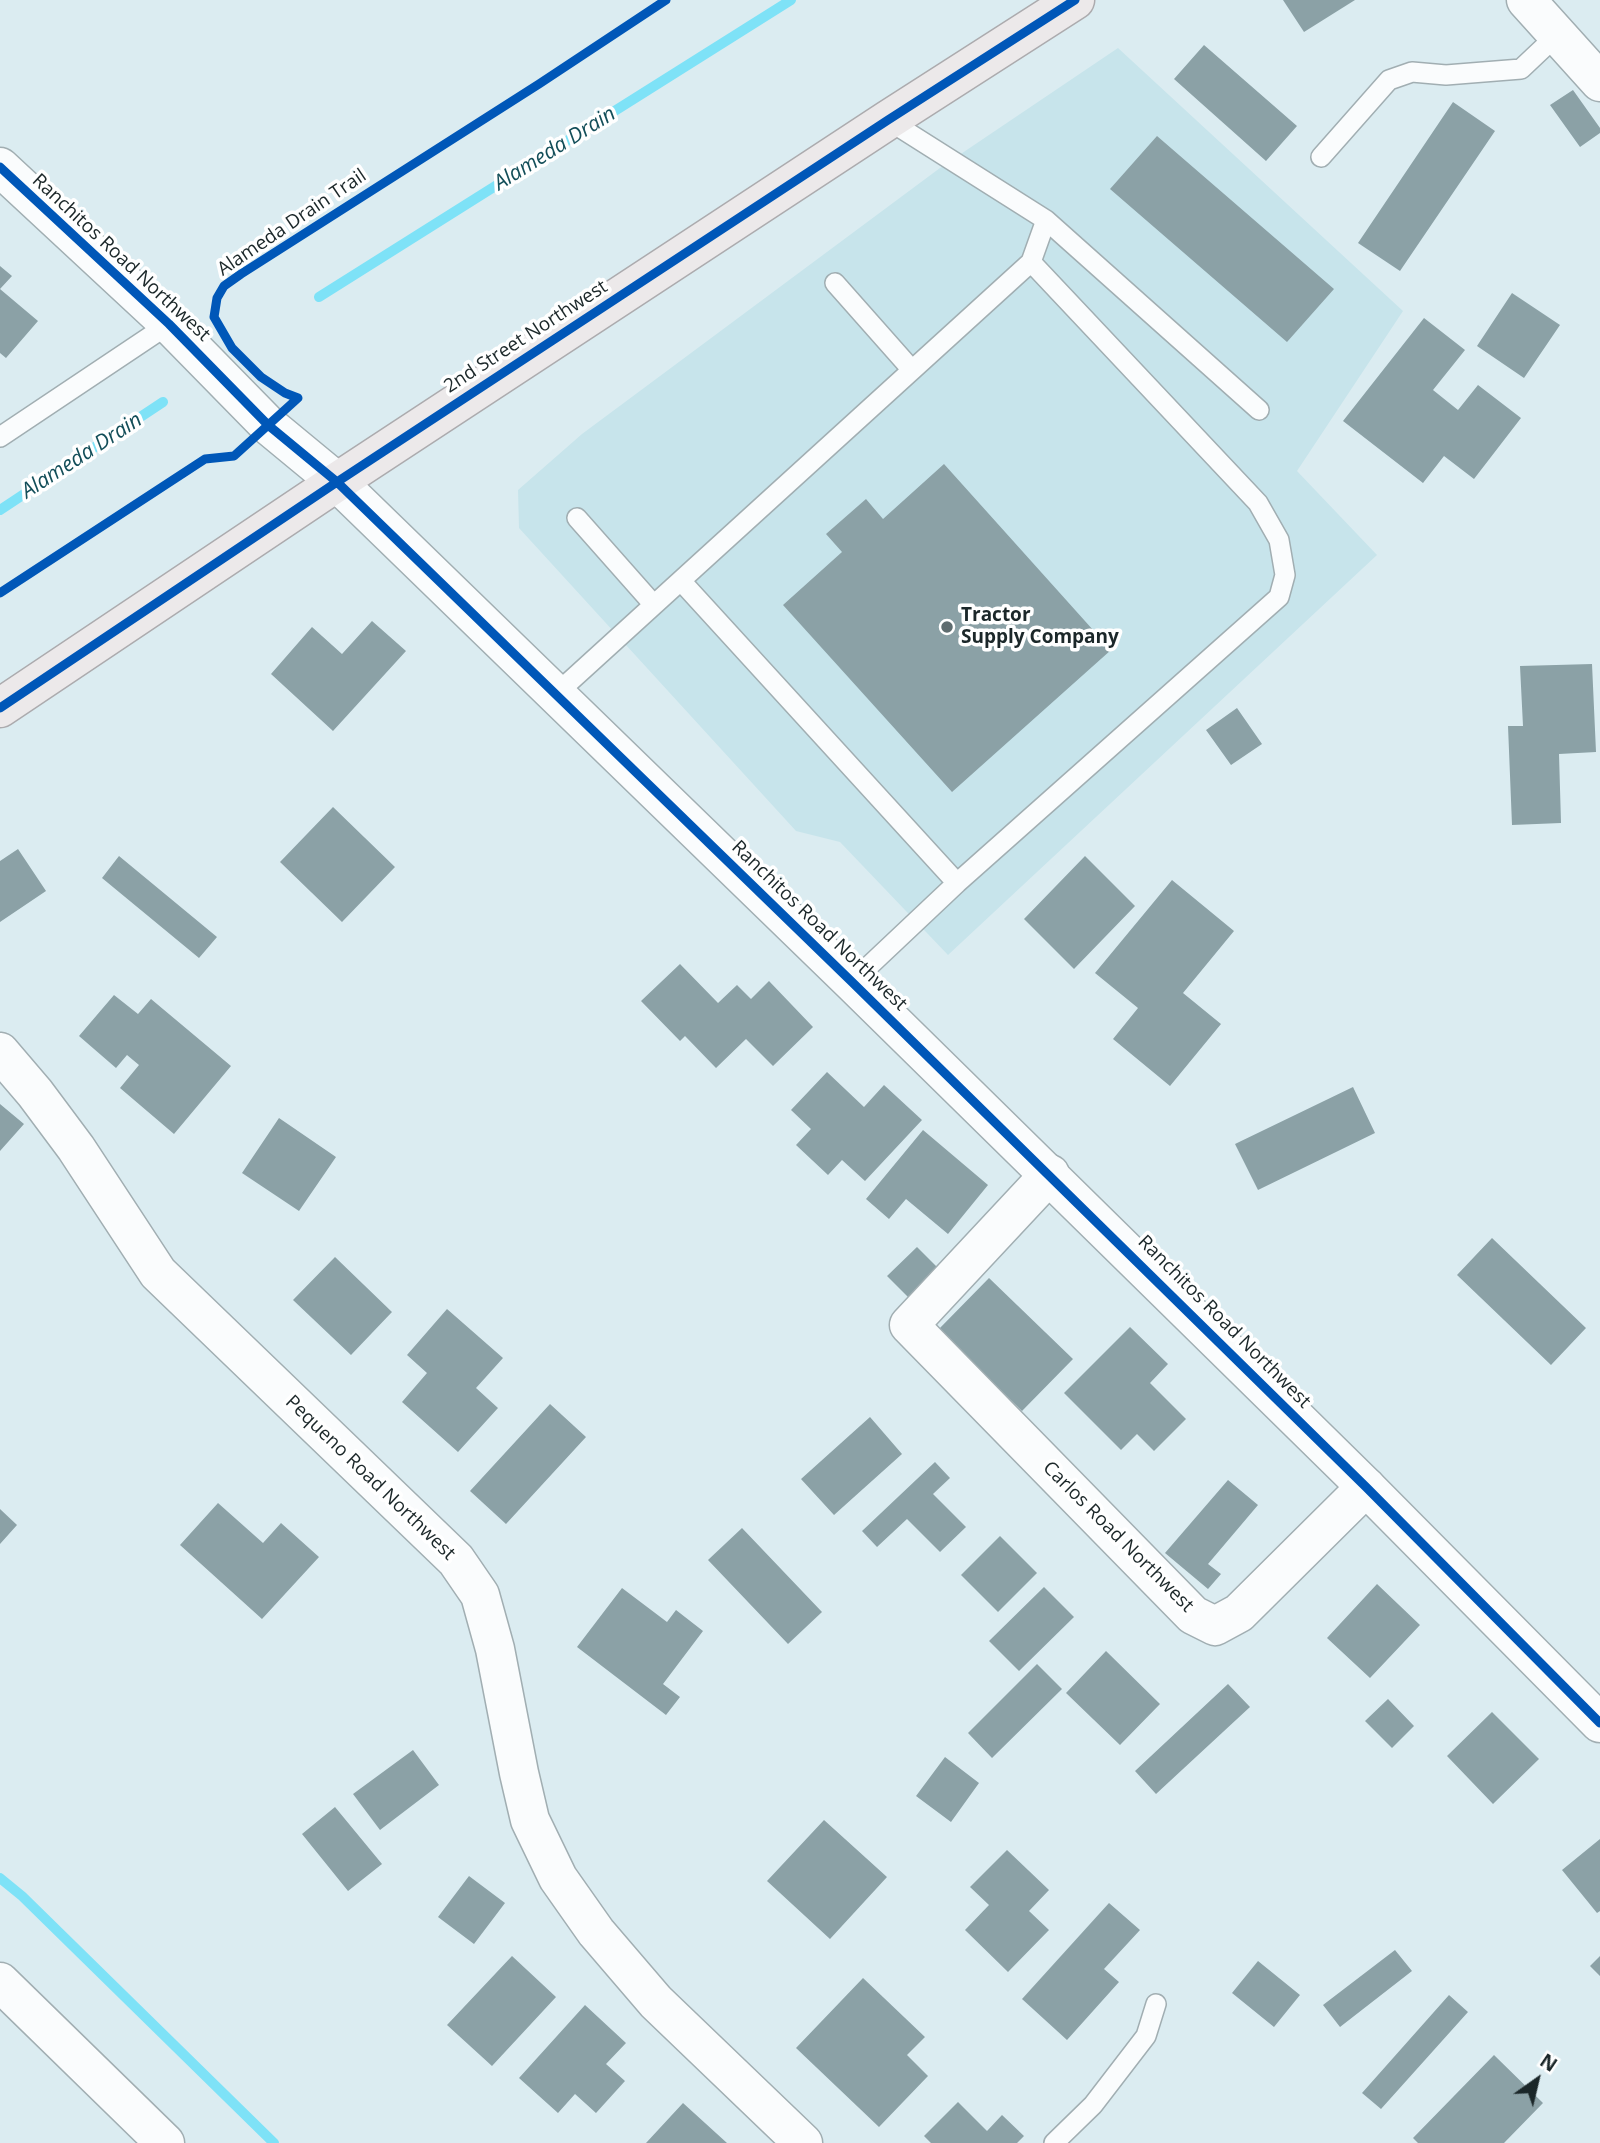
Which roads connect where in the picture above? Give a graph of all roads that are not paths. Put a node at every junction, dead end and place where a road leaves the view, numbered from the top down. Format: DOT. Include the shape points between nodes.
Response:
graph roads {
  1 [pos="1075,0"];
  2 [pos="1525,0"];
  3 [pos="1557,34"];
  4 [pos="1600,82"];
  5 [pos="888,120"];
  6 [pos="1321,157"];
  7 [pos="0,167"];
  8 [pos="1046,220"];
  9 [pos="1031,262"];
  10 [pos="835,283"];
  11 [pos="169,324"];
  12 [pos="912,370"];
  13 [pos="1259,410"];
  14 [pos="0,437"];
  15 [pos="337,482"];
  16 [pos="577,518"];
  17 [pos="681,581"];
  18 [pos="654,605"];
  19 [pos="556,694"];
  20 [pos="0,708"];
  21 [pos="957,883"];
  22 [pos="852,982"];
  23 [pos="0,1052"];
  24 [pos="1050,1174"];
  25 [pos="1366,1487"];
  26 [pos="1600,1723"];
  27 [pos="0,1982"];
  28 [pos="1156,2004"];
  29 [pos="165,2143"];
  30 [pos="803,2143"];
  31 [pos="1054,2143"];
  1 -- 5 [label="main road, 2nd Street Northwest"];
  2 -- 3 [label="street"];
  3 -- 4 [label="street"];
  3 -- 6 [label="lane" via="1521,69 1446,75 1412,72 1389,80"];
  5 -- 8 [label="lane"];
  5 -- 15 [label="main road, 2nd Street Northwest"];
  7 -- 11 [label="street, Ranchitos Road Northwest"];
  8 -- 9 [label="lane"];
  8 -- 13 [label="lane"];
  9 -- 12 [label="lane"];
  9 -- 21 [label="lane" via="1258,503 1279,540 1285,575 1279,597"];
  10 -- 12 [label="lane"];
  11 -- 14 [label="lane"];
  11 -- 15 [label="street, Ranchitos Road Northwest" via="268,425"];
  12 -- 17 [label="lane"];
  15 -- 19 [label="street, Ranchitos Road Northwest"];
  15 -- 20 [label="main road, 2nd Street Northwest"];
  16 -- 18 [label="lane"];
  17 -- 18 [label="lane"];
  17 -- 21 [label="lane"];
  18 -- 19 [label="lane"];
  19 -- 22 [label="street, Ranchitos Road Northwest"];
  21 -- 22 [label="lane"];
  22 -- 24 [label="street, Ranchitos Road Northwest"];
  23 -- 30 [label="street, Pequeno Road Northwest" via="76,1148 158,1273 457,1560 480,1595 530,1820 558,1878 596,1932 656,2002"];
  24 -- 25 [label="street, Ranchitos Road Northwest"];
  24 -- 25 [label="street, Carlos Road Northwest" via="909,1325 1194,1615 1214,1626 1239,1613"];
  25 -- 26 [label="street, Ranchitos Road Northwest"];
  27 -- 29 [label="street"];
  28 -- 31 [label="lane" via="1146,2036 1093,2105"];
}
